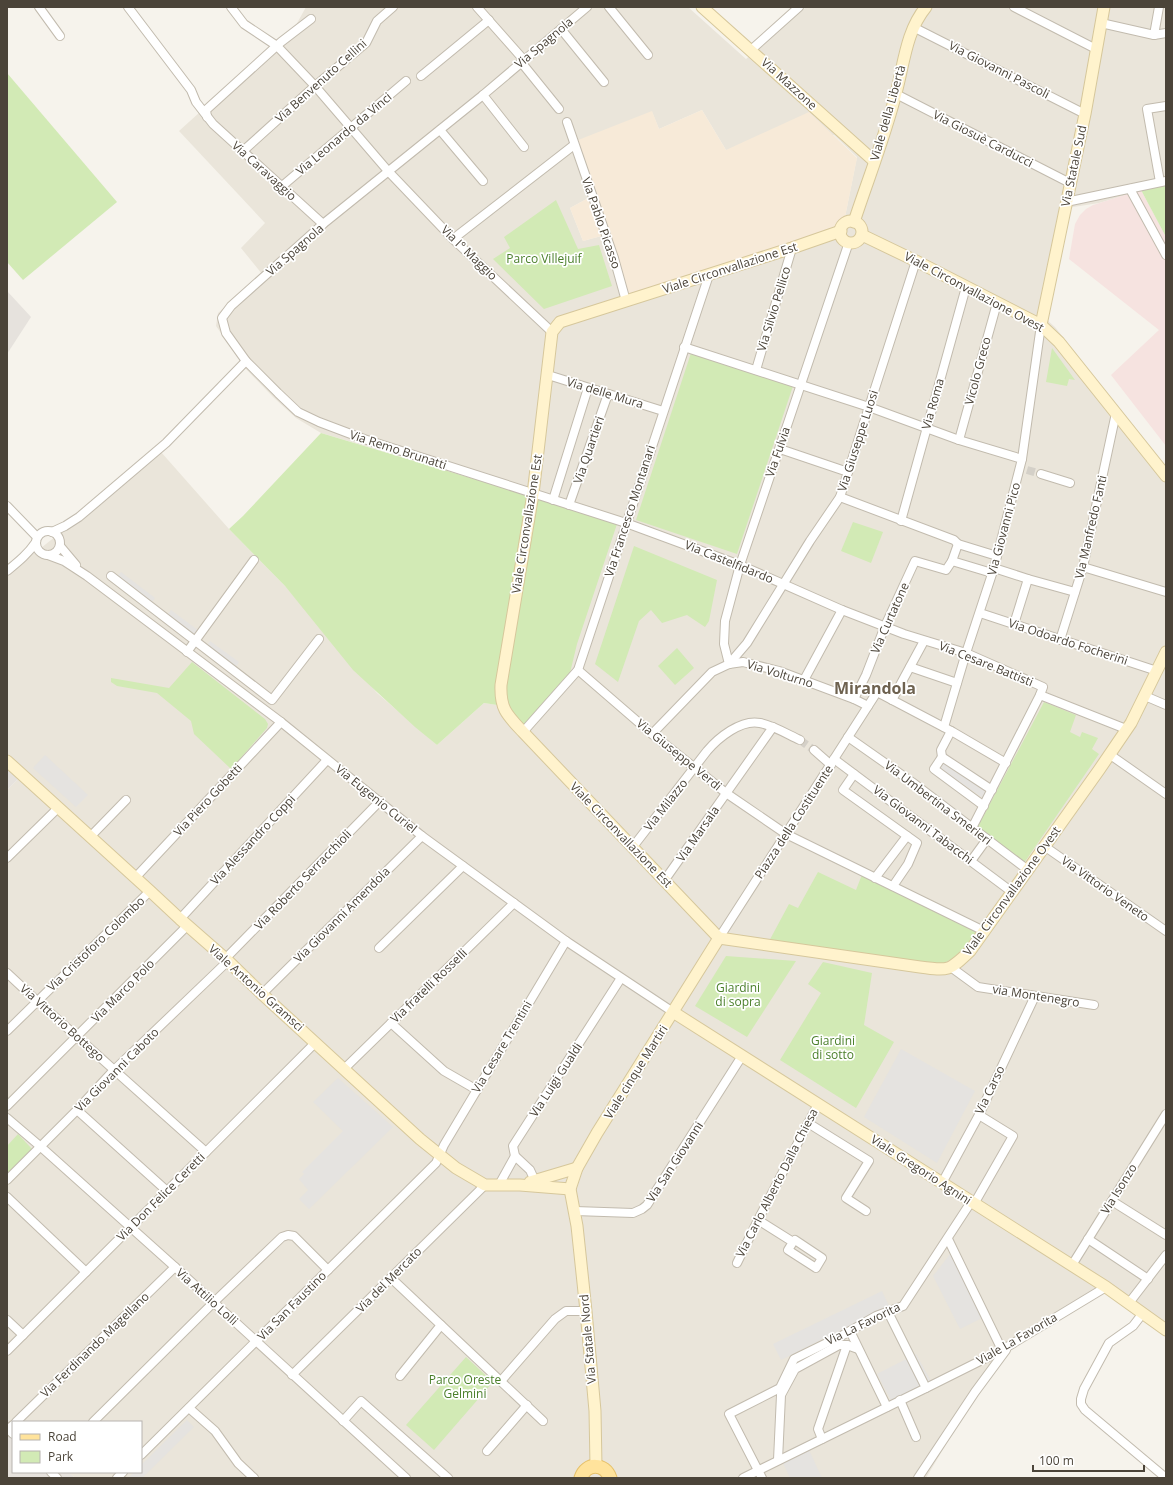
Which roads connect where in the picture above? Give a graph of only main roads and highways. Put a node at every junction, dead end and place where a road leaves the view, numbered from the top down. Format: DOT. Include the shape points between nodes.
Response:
graph roads {
  1 [pos="702,7"];
  2 [pos="926,7"];
  3 [pos="1104,7"];
  4 [pos="874,160"];
  5 [pos="854,222"];
  6 [pos="841,230"];
  7 [pos="862,235"];
  8 [pos="1041,325"];
  9 [pos="1166,476"];
  10 [pos="1166,652"];
  11 [pos="7,761"];
  12 [pos="719,938"];
  13 [pos="673,1012"];
  14 [pos="577,1168"];
  15 [pos="520,1185"];
  16 [pos="570,1189"];
  17 [pos="1166,1330"];
  18 [pos="596,1466"];
  19 [pos="581,1478"];
  20 [pos="610,1478"];
  1 -- 4 [label="main road, Via Mazzone"];
  2 -- 4 [label="main road, Viale della Libertà" via="913,27 896,94"];
  3 -- 8 [label="main road, Via Statale Sud" via="1085,114"];
  4 -- 5 [label="main road, Viale della Libertà"];
  5 -- 6 [label="main road, Viale Circonvallazione Est" via="847,222"];
  5 -- 7 [label="main road" via="860,226"];
  6 -- 7 [label="main road" via="843,238 849,242 856,242"];
  6 -- 12 [label="main road, Viale Circonvallazione Est" via="560,322 552,332 533,494 501,699 507,715"];
  7 -- 8 [label="main road, Viale Circonvallazione Ovest"];
  8 -- 9 [label="main road, Viale Circonvallazione Ovest" via="1059,342"];
  10 -- 12 [label="main road, Viale Circonvallazione Ovest" via="1145,696 1110,754 970,951 952,968 939,970"];
  11 -- 15 [label="main road, Viale Antonio Gramsci" via="439,1154 456,1168 485,1185"];
  12 -- 13 [label="main road, Viale cinque Martiri"];
  13 -- 14 [label="main road, Viale cinque Martiri"];
  13 -- 17 [label="main road, Viale Gregorio Agnini" via="1072,1265"];
  14 -- 15 [label="main road"];
  14 -- 16 [label="main road, Viale cinque Martiri"];
  15 -- 16 [label="main road"];
  16 -- 18 [label="main road, Via Statale Nord" via="575,1211 586,1311"];
  18 -- 19 [label="main road" via="584,1471"];
  18 -- 20 [label="main road" via="606,1470"];
}
